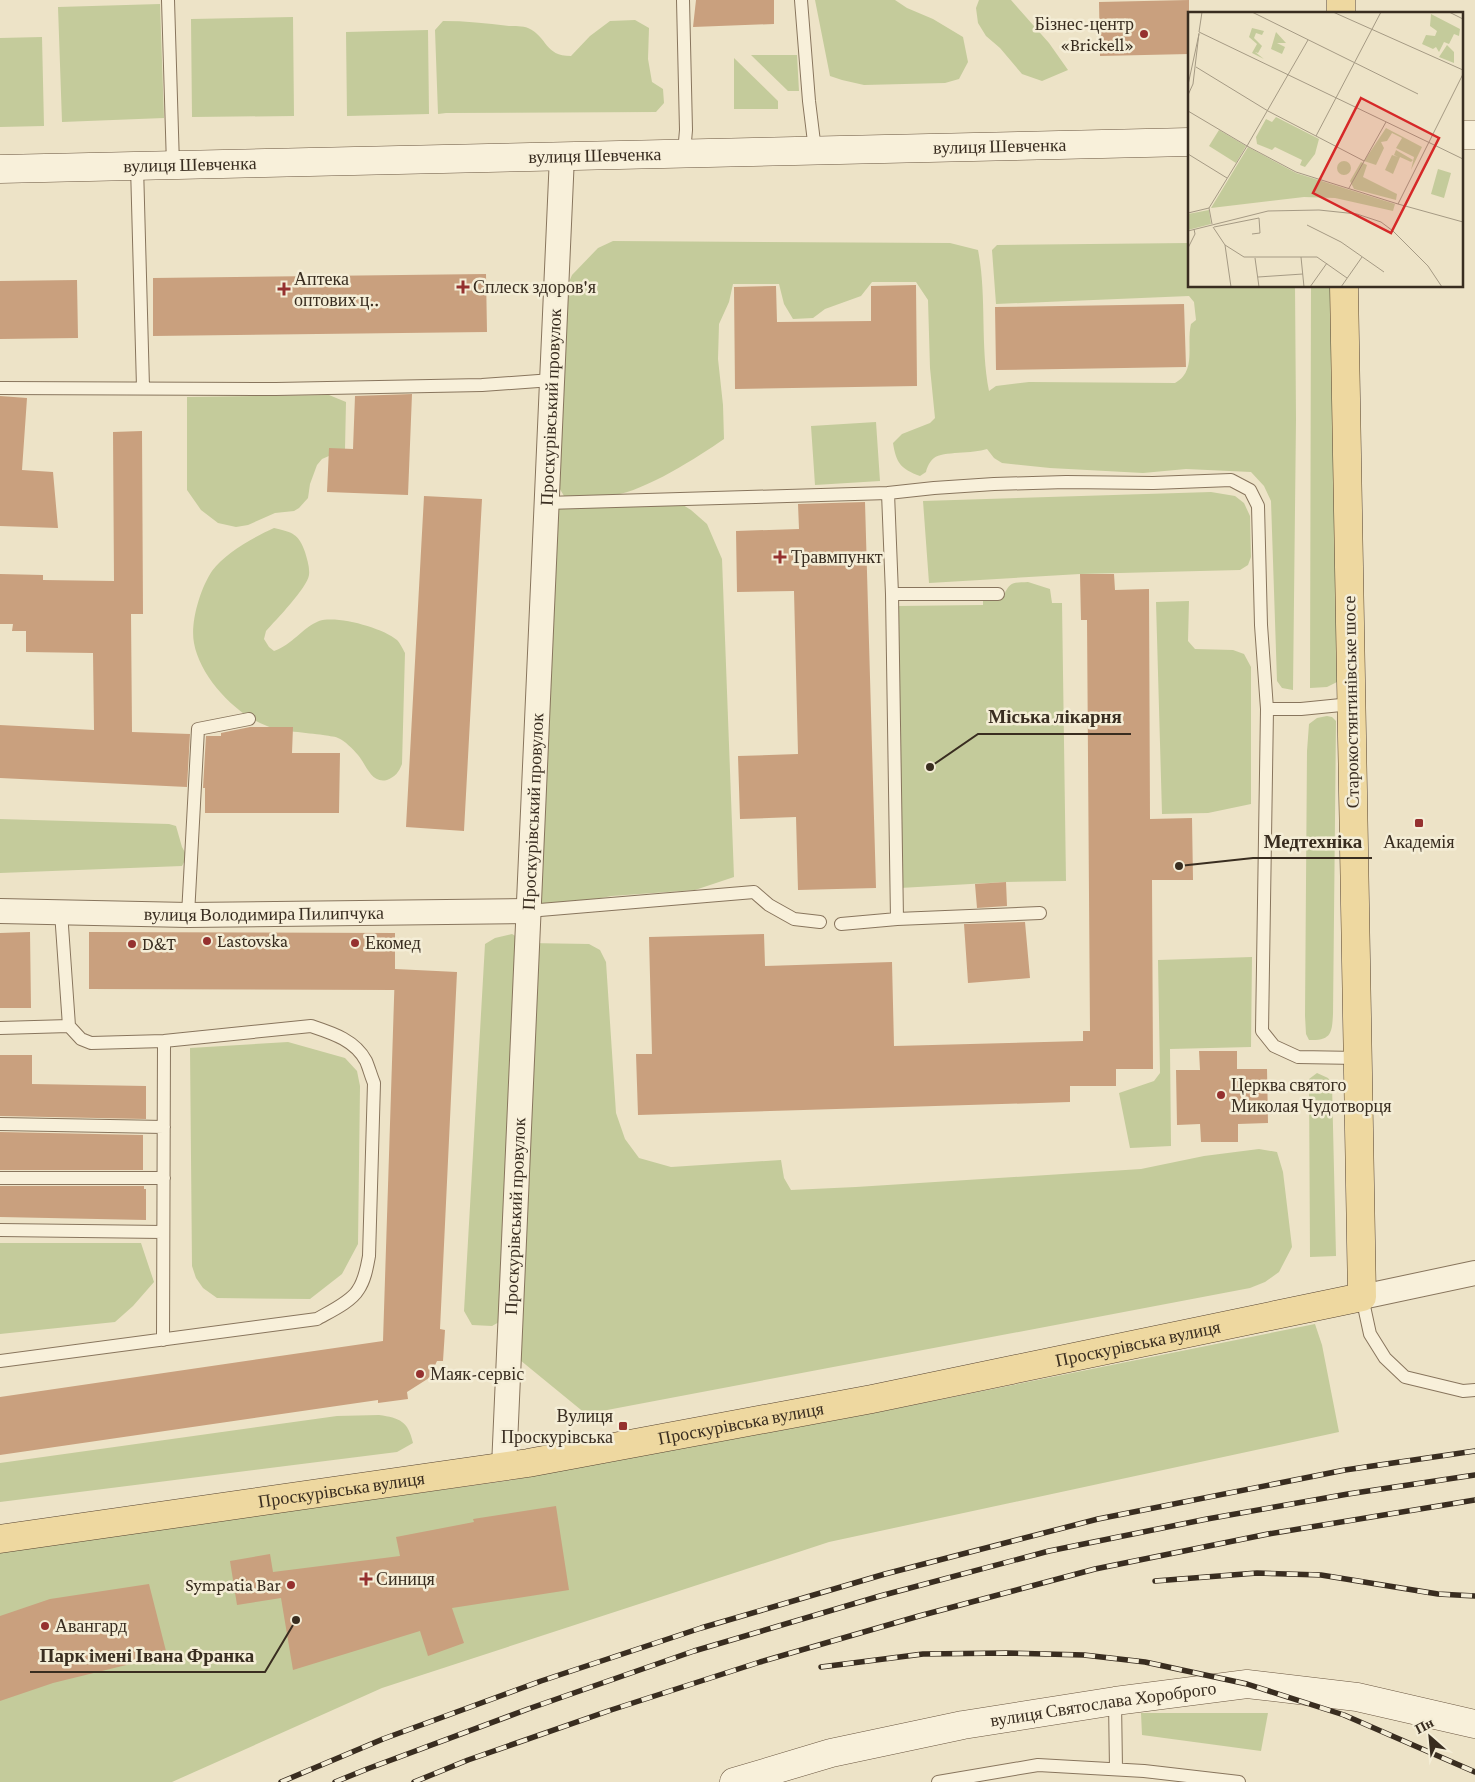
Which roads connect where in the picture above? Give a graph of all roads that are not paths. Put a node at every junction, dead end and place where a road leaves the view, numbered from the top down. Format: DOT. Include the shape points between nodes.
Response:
graph roads {
  1 [pos="168,0"];
  2 [pos="683,0"];
  3 [pos="801,0"];
  4 [pos="1475,135"];
  5 [pos="1462,136"];
  6 [pos="1188,142"];
  7 [pos="815,150"];
  8 [pos="684,153"];
  9 [pos="562,156"];
  10 [pos="173,165"];
  11 [pos="137,166"];
  12 [pos="0,169"];
  13 [pos="1344,288"];
  14 [pos="552,380"];
  15 [pos="144,387"];
  16 [pos="0,388"];
  17 [pos="888,493"];
  18 [pos="546,503"];
  19 [pos="892,594"];
  20 [pos="998,594"];
  21 [pos="1351,704"];
  22 [pos="1266,708"];
  23 [pos="249,718"];
  24 [pos="0,911"];
  25 [pos="61,912"];
  26 [pos="528,912"];
  27 [pos="1040,913"];
  28 [pos="188,915"];
  29 [pos="897,919"];
  30 [pos="820,922"];
  31 [pos="841,924"];
  32 [pos="69,1026"];
  33 [pos="0,1028"];
  34 [pos="164,1041"];
  35 [pos="1358,1058"];
  36 [pos="0,1124"];
  37 [pos="164,1127"];
  38 [pos="0,1178"];
  39 [pos="164,1178"];
  40 [pos="0,1230"];
  41 [pos="163,1232"];
  42 [pos="1475,1273"];
  43 [pos="1362,1297"];
  44 [pos="162,1340"];
  45 [pos="0,1361"];
  46 [pos="1475,1390"];
  47 [pos="504,1467"];
  48 [pos="0,1539"];
  49 [pos="1115,1701"];
  50 [pos="1475,1724"];
  51 [pos="1116,1769"];
  52 [pos="734,1782"];
  53 [pos="938,1782"];
  54 [pos="1239,1782"];
  1 -- 10 [label="lane"];
  2 -- 8 [label="lane"];
  3 -- 7 [label="lane"];
  4 -- 5 [label="main road"];
  6 -- 7 [label="main road, вулиця Шевченка"];
  7 -- 8 [label="main road, вулиця Шевченка"];
  8 -- 9 [label="main road, вулиця Шевченка"];
  9 -- 10 [label="main road, вулиця Шевченка"];
  9 -- 14 [label="street, Проскурівський провулок"];
  10 -- 11 [label="main road, вулиця Шевченка"];
  11 -- 12 [label="main road, вулиця Шевченка"];
  11 -- 15 [label="lane"];
  13 -- 21 [label="main road, Старокостянтинівське шосе"];
  14 -- 15 [label="lane" via="276,389"];
  14 -- 18 [label="street, Проскурівський провулок"];
  15 -- 16 [label="lane"];
  17 -- 18 [label="lane"];
  17 -- 19 [label="lane"];
  17 -- 22 [label="lane" via="994,484 1231,480 1250,490 1258,506"];
  18 -- 26 [label="street, Проскурівський провулок"];
  19 -- 20 [label="lane"];
  19 -- 29 [label="lane"];
  21 -- 22 [label="lane" via="1302,709"];
  21 -- 35 [label="main road, Старокостянтинівське шосе"];
  22 -- 35 [label="lane" via="1262,1031 1274,1046 1298,1056"];
  23 -- 28 [label="lane" via="198,729"];
  24 -- 25 [label="street, вулиця Володимира Пилипчука"];
  25 -- 28 [label="street, вулиця Володимира Пилипчука"];
  25 -- 32 [label="lane"];
  26 -- 28 [label="street, вулиця Володимира Пилипчука"];
  26 -- 30 [label="lane" via="754,892 794,919"];
  26 -- 47 [label="street, Проскурівський провулок"];
  27 -- 29 [label="lane"];
  29 -- 31 [label="lane"];
  32 -- 33 [label="lane"];
  32 -- 34 [label="lane" via="81,1039 91,1042"];
  34 -- 37 [label="lane"];
  34 -- 44 [label="lane" via="311,1026 350,1042 365,1060 374,1083 370,1256 358,1292 317,1319"];
  35 -- 43 [label="main road, Старокостянтинівське шосе"];
  36 -- 37 [label="lane"];
  37 -- 39 [label="lane"];
  38 -- 39 [label="lane"];
  39 -- 41 [label="lane"];
  40 -- 41 [label="lane"];
  41 -- 44 [label="lane"];
  42 -- 43 [label="street, Проскурівська вулиця"];
  43 -- 46 [label="lane" via="1370,1334 1385,1358 1406,1377 1464,1391"];
  43 -- 47 [label="main road, Проскурівська вулиця" via="872,1399"];
  44 -- 45 [label="lane"];
  47 -- 48 [label="main road, Проскурівська вулиця"];
  49 -- 50 [label="main road, вулиця Святослава Хороброго" via="1247,1684 1357,1697"];
  49 -- 51 [label="lane"];
  49 -- 52 [label="main road, вулиця Святослава Хороброго" via="954,1727 832,1753"];
  51 -- 53 [label="lane" via="1038,1765"];
  51 -- 54 [label="lane"];
}
